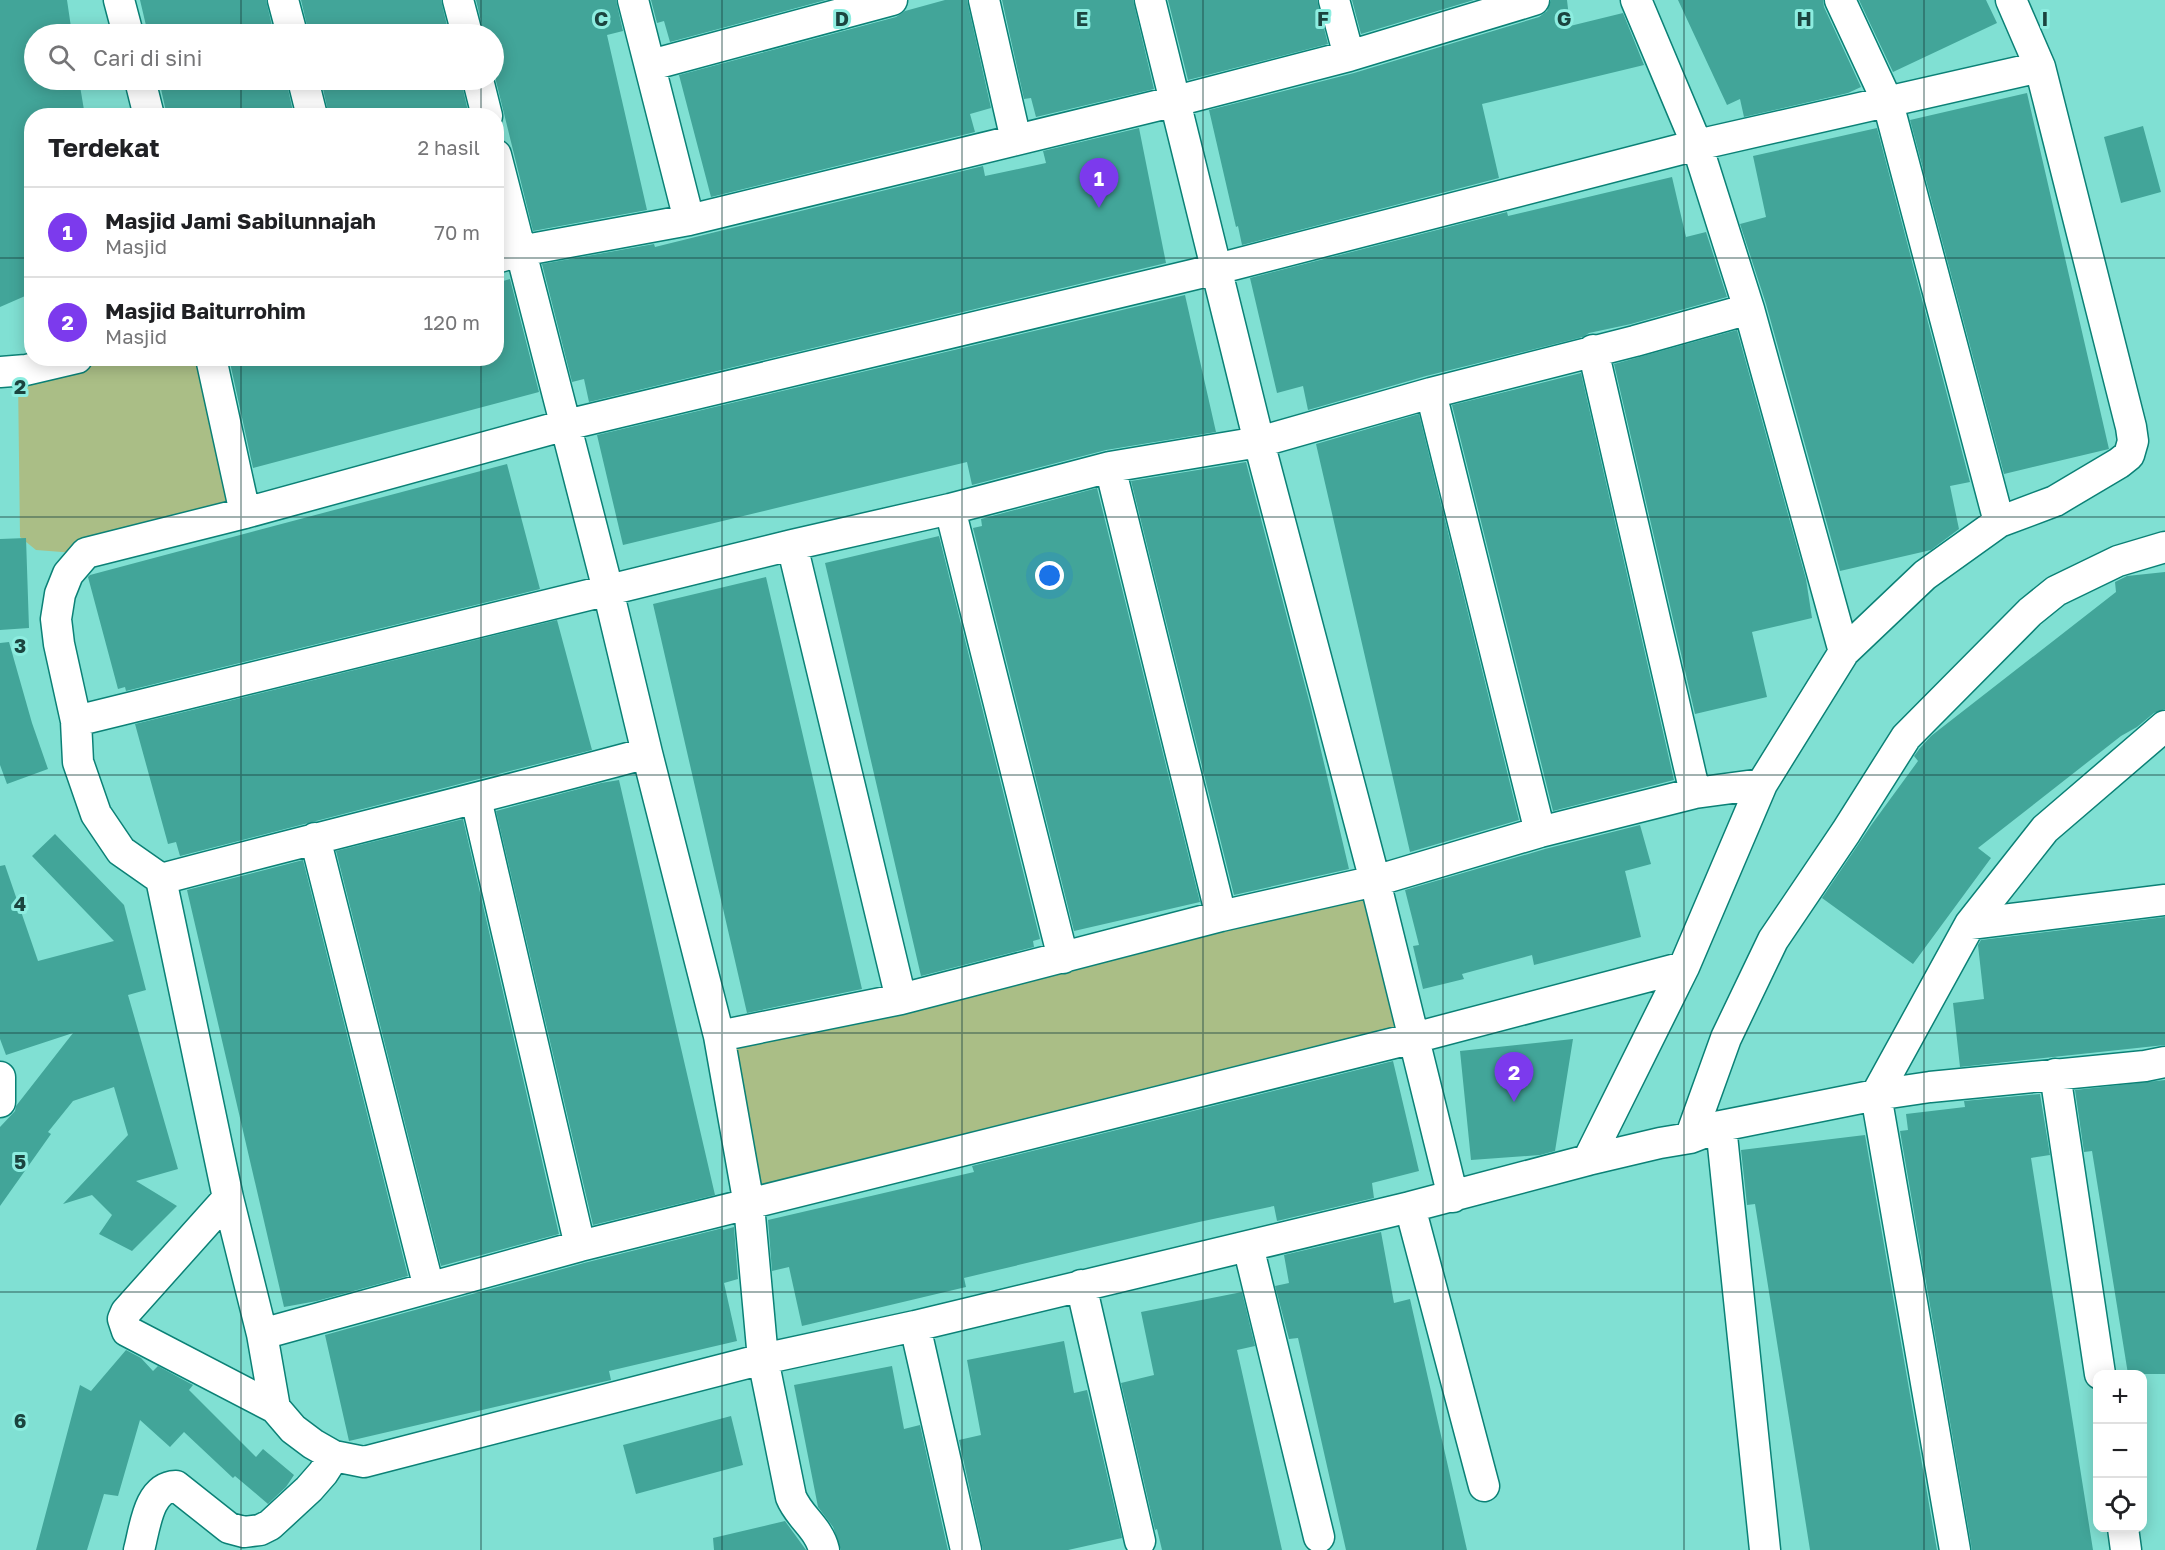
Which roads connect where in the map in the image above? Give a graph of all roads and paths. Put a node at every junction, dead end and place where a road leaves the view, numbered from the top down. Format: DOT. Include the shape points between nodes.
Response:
graph roads {
  1 [pos="119,0"];
  2 [pos="283,0"];
  3 [pos="458,0"];
  4 [pos="633,0"];
  5 [pos="892,0"];
  6 [pos="984,0"];
  7 [pos="1150,0"];
  8 [pos="1334,0"];
  9 [pos="1636,0"];
  10 [pos="1840,0"];
  11 [pos="2011,0"];
  12 [pos="1518,2"];
  13 [pos="125,24"];
  14 [pos="289,24"];
  15 [pos="464,24"];
  16 [pos="1349,56"];
  17 [pos="651,65"];
  18 [pos="2040,67"];
  19 [pos="142,90"];
  20 [pos="306,90"];
  21 [pos="480,90"];
  22 [pos="1176,101"];
  23 [pos="1888,103"];
  24 [pos="147,108"];
  25 [pos="310,108"];
  26 [pos="485,108"];
  27 [pos="1016,140"];
  28 [pos="1697,145"];
  29 [pos="689,220"];
  30 [pos="504,222"];
  31 [pos="508,255"];
  32 [pos="1217,269"];
  33 [pos="1749,309"];
  34 [pos="1593,350"];
  35 [pos="43,366"];
  36 [pos="213,366"];
  37 [pos="0,372"];
  38 [pos="1431,393"];
  39 [pos="566,425"];
  40 [pos="1259,442"];
  41 [pos="1110,467"];
  42 [pos="950,509"];
  43 [pos="245,513"];
  44 [pos="1999,522"];
  45 [pos="792,545"];
  46 [pos="2165,547"];
  47 [pos="608,590"];
  48 [pos="1844,652"];
  49 [pos="76,721"];
  50 [pos="2165,726"];
  51 [pos="647,753"];
  52 [pos="1762,784"];
  53 [pos="1695,793"];
  54 [pos="476,800"];
  55 [pos="1540,832"];
  56 [pos="315,838"];
  57 [pos="160,879"];
  58 [pos="1375,881"];
  59 [pos="2165,900"];
  60 [pos="1221,916"];
  61 [pos="1970,924"];
  62 [pos="1063,958"];
  63 [pos="1684,967"];
  64 [pos="901,999"];
  65 [pos="719,1036"];
  66 [pos="1414,1038"];
  67 [pos="2165,1062"];
  68 [pos="2055,1074"];
  69 [pos="0,1077"];
  70 [pos="1876,1095"];
  71 [pos="0,1102"];
  72 [pos="1721,1126"];
  73 [pos="1690,1138"];
  74 [pos="1593,1159"];
  75 [pos="1453,1197"];
  76 [pos="228,1198"];
  77 [pos="749,1204"];
  78 [pos="1410,1207"];
  79 [pos="1248,1245"];
  80 [pos="580,1246"];
  81 [pos="1081,1285"];
  82 [pos="429,1288"];
  83 [pos="915,1326"];
  84 [pos="262,1334"];
  85 [pos="763,1359"];
  86 [pos="2099,1370"];
  87 [pos="275,1408"];
  88 [pos="334,1456"];
  89 [pos="1484,1486"];
  90 [pos="2124,1532"];
  91 [pos="1319,1537"];
  92 [pos="1140,1541"];
  93 [pos="139,1550"];
  94 [pos="824,1550"];
  95 [pos="966,1550"];
  96 [pos="1765,1550"];
  97 [pos="1954,1550"];
  98 [pos="2126,1550"];
  1 -- 13 [label="street"];
  2 -- 14 [label="street"];
  3 -- 15 [label="street"];
  4 -- 17 [label="street"];
  5 -- 17 [label="street"];
  6 -- 27 [label="street"];
  7 -- 22 [label="street"];
  8 -- 16 [label="street"];
  9 -- 28 [label="street"];
  10 -- 23 [label="street"];
  11 -- 18 [label="street"];
  12 -- 16 [label="street"];
  16 -- 22 [label="street"];
  17 -- 29 [label="street"];
  18 -- 23 [label="street"];
  18 -- 44 [label="street" via="2133,441 2129,455 2110,470 2055,501"];
  19 -- 24 [label="street"];
  20 -- 25 [label="street"];
  21 -- 26 [label="street"];
  22 -- 27 [label="street"];
  22 -- 32 [label="street"];
  23 -- 28 [label="street"];
  23 -- 44 [label="street"];
  27 -- 29 [label="street"];
  28 -- 32 [label="street"];
  28 -- 33 [label="street"];
  29 -- 31 [label="street"];
  30 -- 31 [label="street"];
  31 -- 39 [label="street"];
  32 -- 39 [label="street"];
  32 -- 40 [label="street"];
  33 -- 34 [label="street"];
  33 -- 48 [label="street"];
  34 -- 38 [label="street"];
  34 -- 53 [label="street"];
  35 -- 37 [label="street"];
  36 -- 43 [label="street"];
  38 -- 40 [label="street"];
  38 -- 55 [label="street"];
  39 -- 43 [label="street"];
  39 -- 47 [label="street"];
  40 -- 41 [label="street"];
  40 -- 58 [label="street"];
  41 -- 42 [label="street"];
  41 -- 60 [label="street"];
  42 -- 45 [label="street"];
  42 -- 62 [label="street"];
  43 -- 49 [label="street" via="86,553 68,574 56,619"];
  44 -- 48 [label="street" via="1925,575"];
  45 -- 47 [label="street"];
  45 -- 64 [label="street"];
  46 -- 73 [label="street" via="2118,561 2056,591 2030,612 1906,737 1773,940 1726,1038"];
  47 -- 49 [label="street"];
  47 -- 51 [label="street"];
  48 -- 52 [label="street"];
  49 -- 57 [label="street" via="78,762 96,814 121,851"];
  50 -- 61 [label="street" via="2045,829"];
  51 -- 54 [label="street"];
  51 -- 65 [label="street"];
  52 -- 53 [label="street"];
  52 -- 63 [label="street"];
  53 -- 55 [label="street"];
  54 -- 56 [label="street"];
  54 -- 80 [label="street"];
  55 -- 58 [label="street"];
  56 -- 57 [label="street"];
  56 -- 82 [label="street"];
  57 -- 76 [label="street"];
  58 -- 60 [label="street"];
  58 -- 66 [label="street"];
  59 -- 61 [label="street"];
  60 -- 62 [label="street"];
  61 -- 70 [label="street"];
  62 -- 64 [label="street"];
  63 -- 66 [label="street"];
  63 -- 74 [label="street"];
  64 -- 65 [label="street"];
  65 -- 77 [label="street"];
  66 -- 75 [label="street"];
  66 -- 77 [label="street"];
  67 -- 68 [label="street"];
  68 -- 70 [label="street"];
  68 -- 86 [label="street"];
  69 -- 71 [label="street"];
  70 -- 72 [label="street"];
  70 -- 97 [label="street"];
  72 -- 73 [label="street"];
  72 -- 96 [label="street"];
  73 -- 74 [label="street"];
  74 -- 75 [label="street"];
  75 -- 78 [label="street"];
  76 -- 84 [label="street"];
  76 -- 87 [label="street" via="126,1312 124,1325 133,1335"];
  77 -- 80 [label="street"];
  77 -- 85 [label="street"];
  78 -- 79 [label="street"];
  78 -- 89 [label="street"];
  79 -- 81 [label="street"];
  79 -- 91 [label="street"];
  80 -- 82 [label="street"];
  81 -- 83 [label="street"];
  81 -- 92 [label="street"];
  82 -- 84 [label="street"];
  83 -- 85 [label="street"];
  83 -- 95 [label="street"];
  84 -- 87 [label="street"];
  85 -- 88 [label="street" via="364,1462"];
  85 -- 94 [label="street" via="790,1497 817,1532"];
  87 -- 88 [label="street" via="293,1428"];
  88 -- 93 [label="street" via="309,1489 270,1525 252,1531 230,1528 176,1486 168,1486 159,1491 153,1502"];
  90 -- 98 [label="street"];
}
